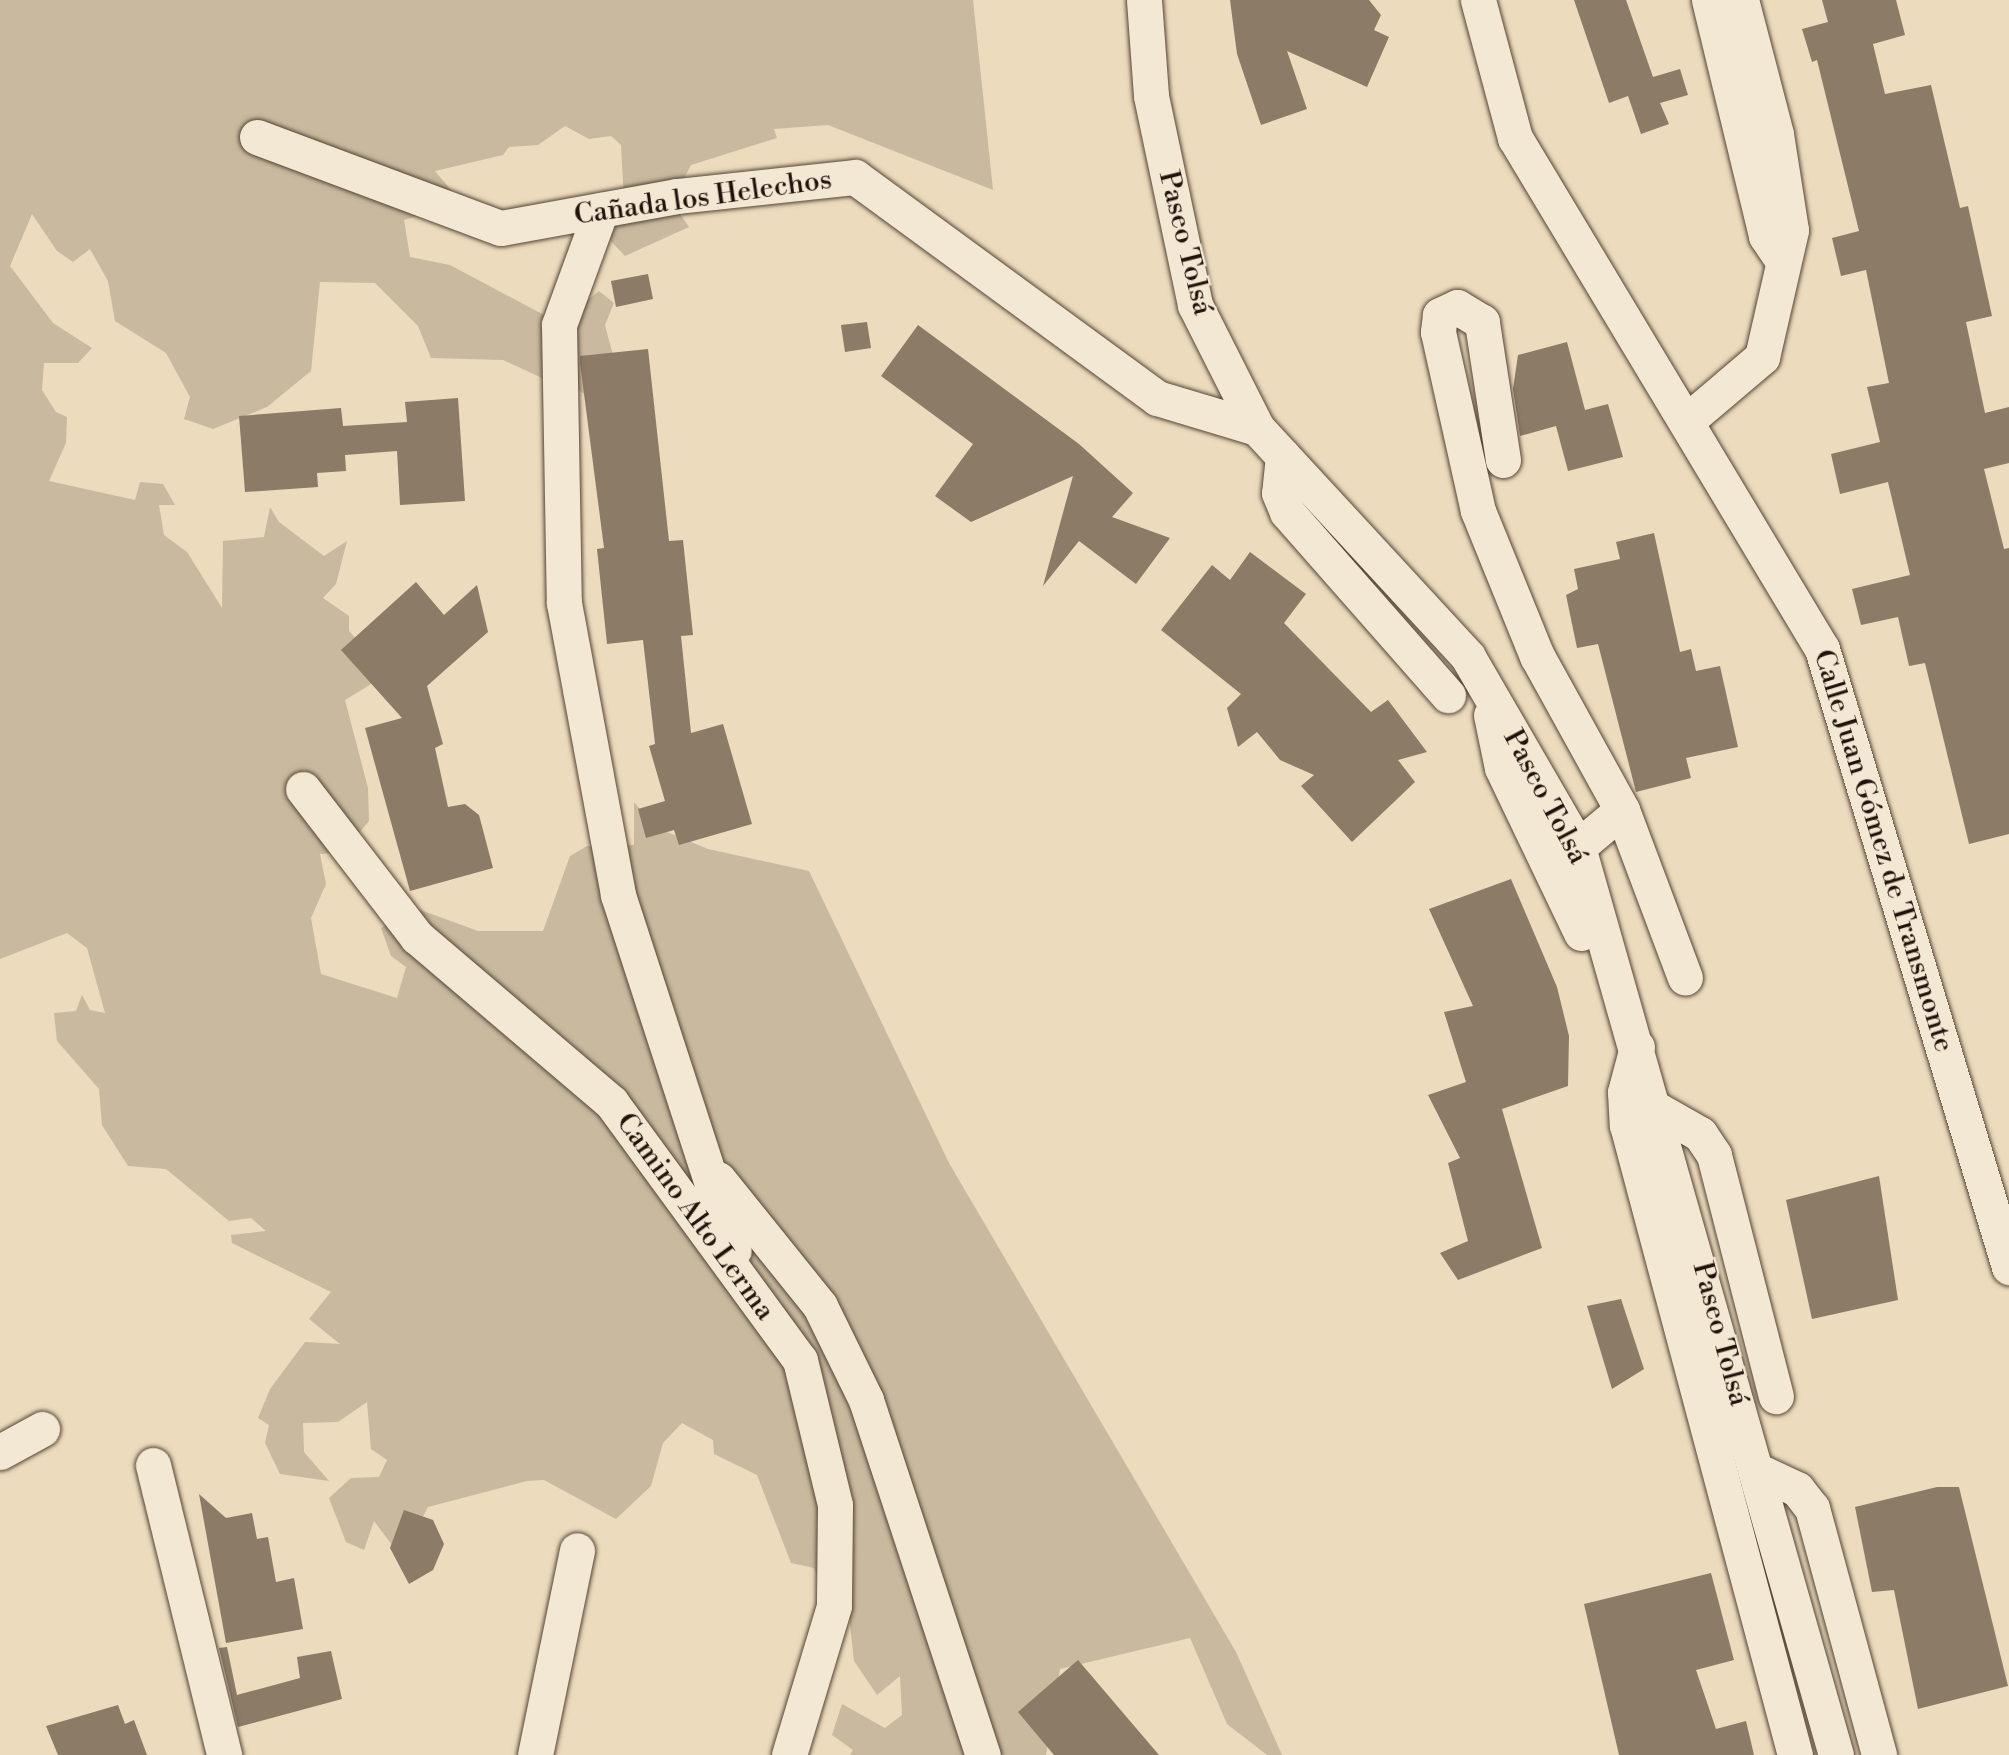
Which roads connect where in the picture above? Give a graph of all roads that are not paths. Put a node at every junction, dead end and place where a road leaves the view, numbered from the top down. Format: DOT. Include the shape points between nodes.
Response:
graph roads {
  1 [pos="1144,0"];
  2 [pos="1478,0"];
  3 [pos="1709,0"];
  4 [pos="1741,0"];
  5 [pos="257,137"];
  6 [pos="1760,138"];
  7 [pos="601,210"];
  8 [pos="1689,419"];
  9 [pos="1257,428"];
  10 [pos="1283,456"];
  11 [pos="1503,460"];
  12 [pos="1489,694"];
  13 [pos="1448,695"];
  14 [pos="303,789"];
  15 [pos="1622,810"];
  16 [pos="1578,847"];
  17 [pos="1685,978"];
  18 [pos="1609,1010"];
  19 [pos="1637,1047"];
  20 [pos="1656,1109"];
  21 [pos="703,1160"];
  22 [pos="2009,1267"];
  23 [pos="745,1284"];
  24 [pos="1776,1396"];
  25 [pos="42,1429"];
  26 [pos="0,1452"];
  27 [pos="153,1465"];
  28 [pos="1758,1471"];
  29 [pos="577,1550"];
  30 [pos="224,1755"];
  31 [pos="535,1755"];
  32 [pos="789,1755"];
  33 [pos="983,1755"];
  34 [pos="1795,1755"];
  35 [pos="1836,1755"];
  36 [pos="1880,1755"];
  1 -- 9 [label="street, Paseo Tolsá" via="1151,96 1195,305"];
  2 -- 8 [label="street, Calle Juan Gómez de Transmonte" via="1515,138"];
  3 -- 6 [label="street"];
  4 -- 6 [label="street"];
  5 -- 7 [label="street, Cañada los Helechos" via="501,228"];
  6 -- 8 [label="street" via="1791,230 1780,257 1762,356"];
  7 -- 9 [label="street, Cañada los Helechos" via="855,177 1157,398"];
  7 -- 21 [label="street" via="559,326 564,603 618,895"];
  8 -- 22 [label="street, Calle Juan Gómez de Transmonte" via="1822,649"];
  9 -- 10 [label="street, Paseo Tolsá"];
  10 -- 12 [label="street, Paseo Tolsá" via="1468,657"];
  10 -- 13 [label="street" via="1279,493 1287,512"];
  11 -- 15 [label="street" via="1482,321 1457,307 1440,315 1438,332 1478,511 1537,656"];
  12 -- 16 [label="street, Paseo Tolsá"];
  12 -- 18 [label="street" via="1502,768 1565,888"];
  14 -- 23 [label="street, Camino Alto Lerma" via="417,937 611,1102"];
  15 -- 16 [label="street"];
  15 -- 17 [label="street"];
  16 -- 19 [label="street, Paseo Tolsá"];
  19 -- 20 [label="street, Paseo Tolsá"];
  19 -- 34 [label="street" via="1625,1092 1627,1125"];
  20 -- 24 [label="street" via="1700,1134 1714,1155"];
  20 -- 28 [label="street, Paseo Tolsá"];
  21 -- 23 [label="street"];
  21 -- 33 [label="street" via="820,1306 866,1400"];
  23 -- 32 [label="street, Camino Alto Lerma" via="800,1360 835,1505 834,1606"];
  25 -- 26 [label="street"];
  27 -- 30 [label="street"];
  28 -- 35 [label="street, Paseo Tolsá"];
  28 -- 36 [label="street" via="1797,1489 1812,1508"];
  29 -- 31 [label="street"];
}
